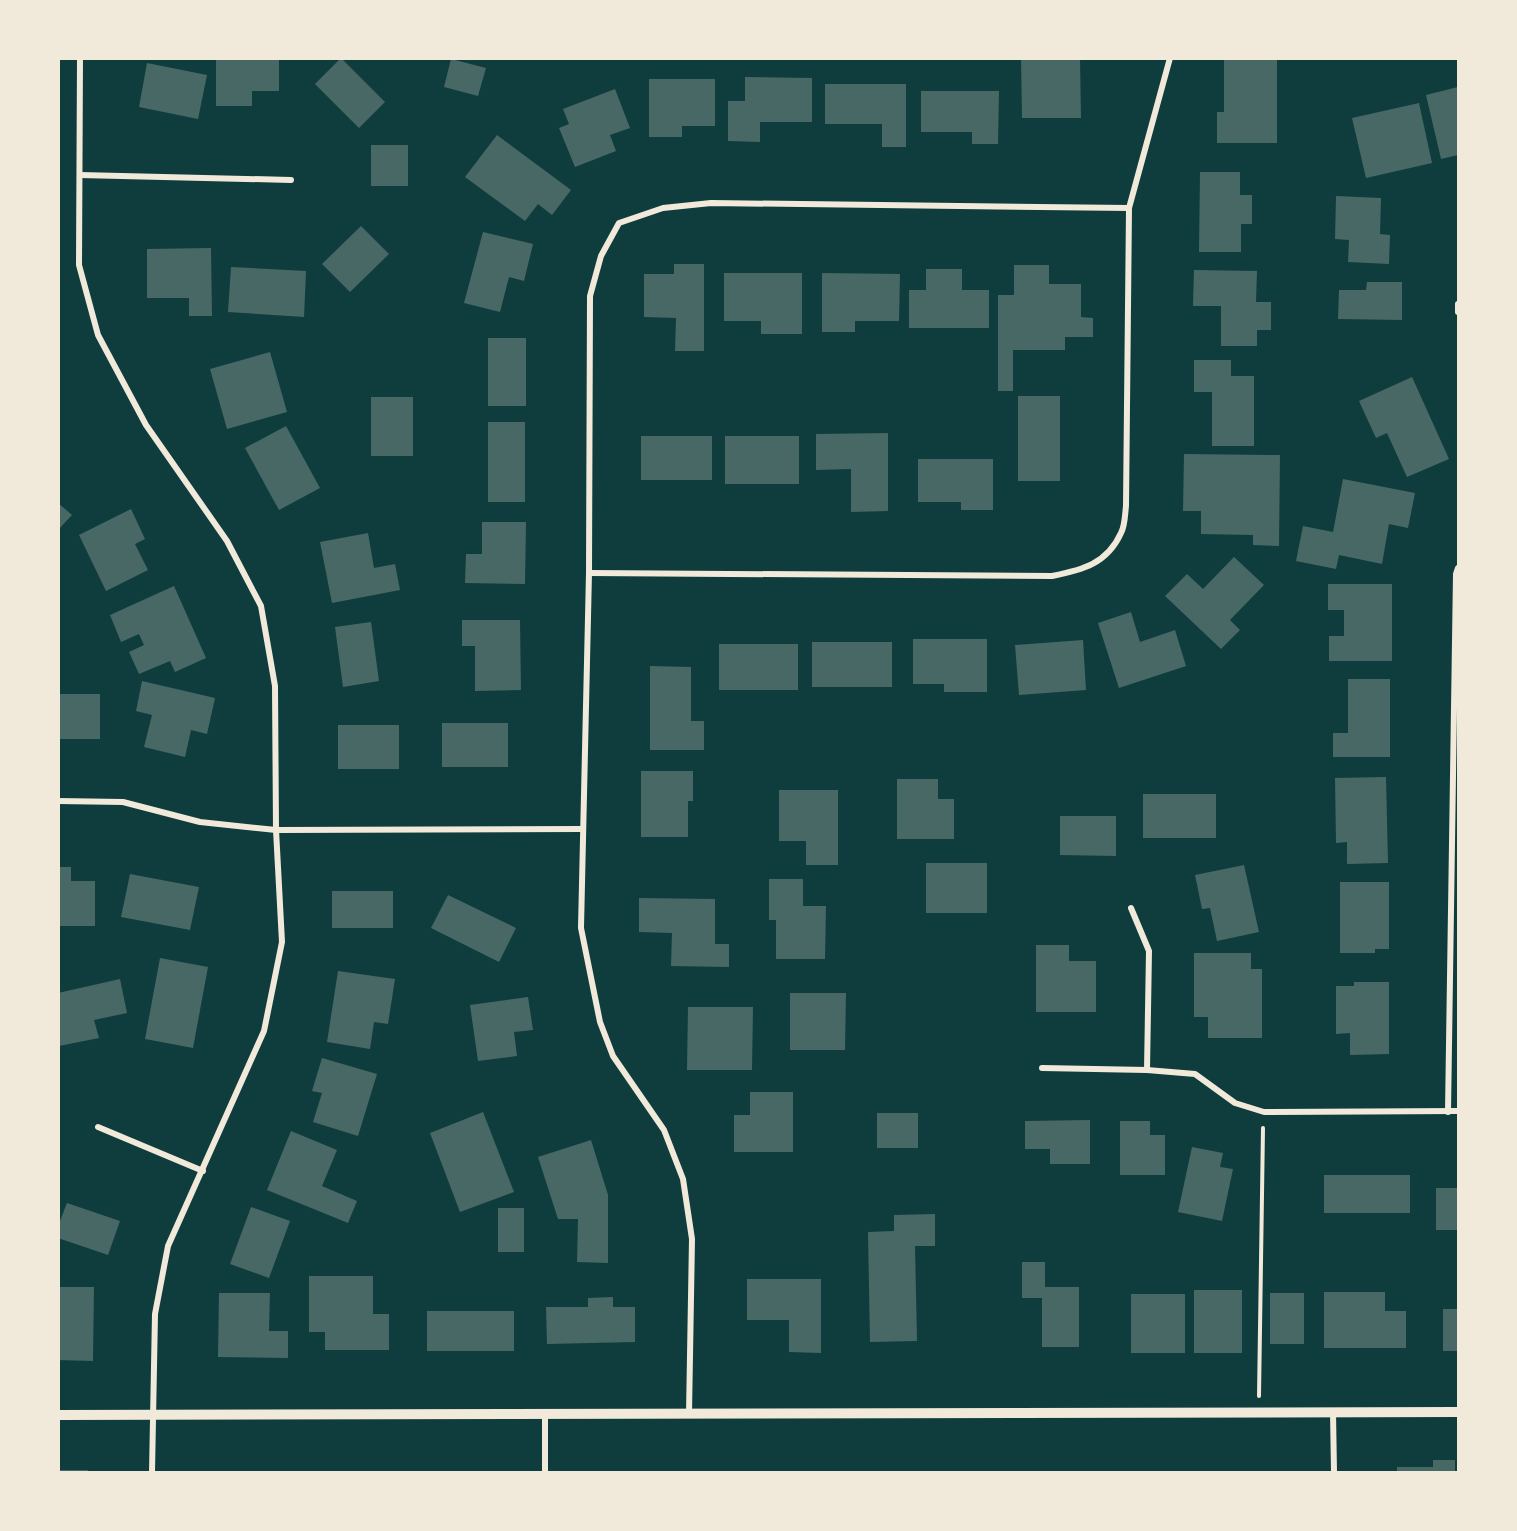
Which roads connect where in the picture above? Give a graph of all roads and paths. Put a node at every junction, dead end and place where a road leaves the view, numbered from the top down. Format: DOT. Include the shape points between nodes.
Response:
graph roads {
  1 [pos="80,58"];
  2 [pos="1170,58"];
  3 [pos="80,175"];
  4 [pos="291,180"];
  5 [pos="1129,208"];
  6 [pos="1458,304"];
  7 [pos="1458,312"];
  8 [pos="1458,568"];
  9 [pos="589,573"];
  10 [pos="58,801"];
  11 [pos="582,829"];
  12 [pos="276,830"];
  13 [pos="1131,908"];
  14 [pos="1042,1068"];
  15 [pos="1147,1070"];
  16 [pos="1264,1112"];
  17 [pos="1448,1112"];
  18 [pos="1458,1112"];
  19 [pos="98,1127"];
  20 [pos="203,1171"];
  21 [pos="1259,1412"];
  22 [pos="1334,1412"];
  23 [pos="1458,1412"];
  24 [pos="152,1414"];
  25 [pos="545,1414"];
  26 [pos="689,1414"];
  27 [pos="58,1415"];
  28 [pos="152,1473"];
  29 [pos="545,1473"];
  30 [pos="1334,1473"];
  1 -- 3 [label="street"];
  2 -- 5 [label="street"];
  3 -- 4 [label="street"];
  3 -- 12 [label="street" via="79,265 98,335 146,425 227,541 261,606 275,686"];
  5 -- 9 [label="street" via="711,203 663,208 619,223 601,256 590,296"];
  5 -- 9 [label="street" via="1126,506 1122,532 1108,554 1084,569 1052,576"];
  6 -- 7 [label="street"];
  8 -- 17 [label="street"];
  9 -- 11 [label="street"];
  10 -- 12 [label="street" via="123,802 200,822"];
  11 -- 12 [label="street"];
  11 -- 26 [label="street" via="581,928 600,1022 613,1056 664,1130 683,1179 692,1239"];
  12 -- 20 [label="street" via="282,942 264,1031"];
  13 -- 15 [label="street" via="1149,951"];
  14 -- 15 [label="street"];
  15 -- 16 [label="street" via="1194,1074 1235,1103"];
  16 -- 17 [label="street"];
  16 -- 21 [label="path"];
  17 -- 18 [label="street"];
  19 -- 20 [label="street"];
  20 -- 24 [label="street" via="168,1246 155,1314"];
  21 -- 22 [label="street"];
  21 -- 26 [label="street"];
  22 -- 23 [label="street"];
  22 -- 30 [label="street"];
  24 -- 25 [label="street"];
  24 -- 27 [label="street"];
  24 -- 28 [label="street"];
  25 -- 26 [label="street"];
  25 -- 29 [label="street"];
}
